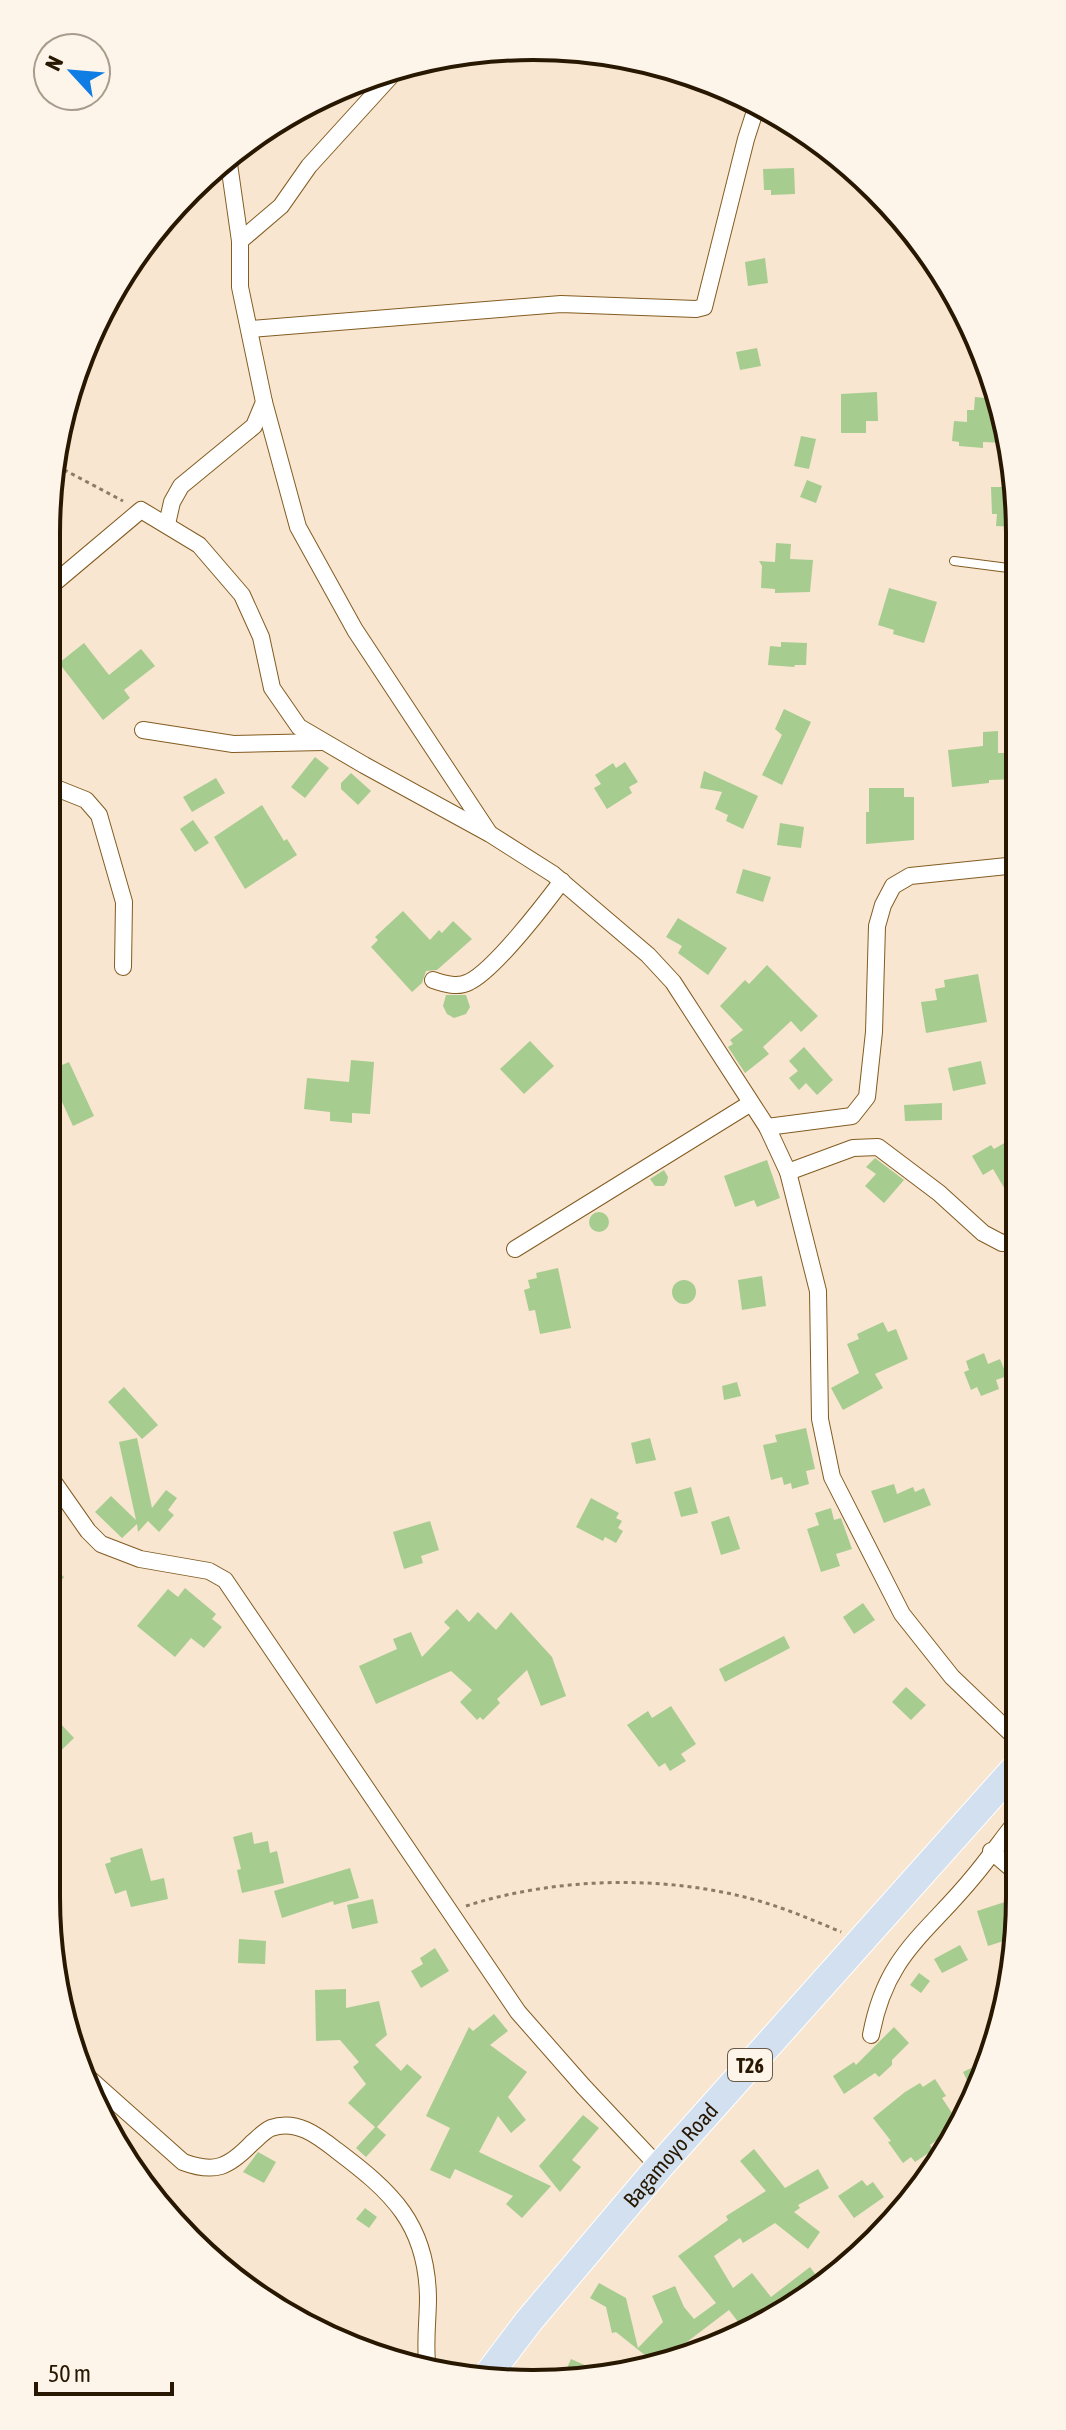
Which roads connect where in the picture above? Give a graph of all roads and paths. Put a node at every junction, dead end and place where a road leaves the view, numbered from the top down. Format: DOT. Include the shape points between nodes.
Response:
graph roads {
  1 [pos="383,84"];
  2 [pos="754,115"];
  3 [pos="230,170"];
  4 [pos="240,241"];
  5 [pos="250,329"];
  6 [pos="264,402"];
  7 [pos="64,470"];
  8 [pos="141,510"];
  9 [pos="167,524"];
  10 [pos="954,561"];
  11 [pos="1006,568"];
  12 [pos="60,578"];
  13 [pos="143,730"];
  14 [pos="323,742"];
  15 [pos="60,790"];
  16 [pos="490,834"];
  17 [pos="1006,866"];
  18 [pos="562,881"];
  19 [pos="123,967"];
  20 [pos="433,980"];
  21 [pos="751,1103"];
  22 [pos="767,1127"];
  23 [pos="788,1172"];
  24 [pos="1006,1243"];
  25 [pos="515,1249"];
  26 [pos="60,1491"];
  27 [pos="1006,1729"];
  28 [pos="1006,1779"];
  29 [pos="1006,1833"];
  30 [pos="991,1851"];
  31 [pos="1006,1864"];
  32 [pos="449,1912"];
  33 [pos="863,1940"];
  34 [pos="871,2035"];
  35 [pos="101,2089"];
  36 [pos="659,2167"];
  37 [pos="426,2357"];
  38 [pos="493,2368"];
  1 -- 4 [label="street" via="309,166 281,206"];
  2 -- 5 [label="street" via="704,307 561,304"];
  3 -- 4 [label="street"];
  4 -- 5 [label="street" via="240,287"];
  5 -- 6 [label="street"];
  6 -- 9 [label="street" via="254,426 181,486"];
  6 -- 16 [label="street" via="298,527 355,630"];
  7 -- 8 [label="path"];
  8 -- 9 [label="street"];
  8 -- 12 [label="street"];
  9 -- 14 [label="street" via="199,545 242,595 261,637 272,688 299,727"];
  10 -- 11 [label="lane"];
  13 -- 14 [label="street" via="233,744"];
  14 -- 16 [label="street"];
  15 -- 19 [label="street" via="86,800 99,815 124,902"];
  16 -- 18 [label="street"];
  17 -- 22 [label="street" via="910,876 893,886 877,926 867,1097 852,1116"];
  18 -- 20 [label="street" via="481,974 462,984"];
  18 -- 21 [label="street" via="673,982"];
  21 -- 22 [label="street"];
  21 -- 25 [label="street"];
  22 -- 23 [label="street"];
  23 -- 24 [label="street" via="853,1148 878,1147 983,1233"];
  23 -- 27 [label="street" via="818,1291 820,1419 832,1477 902,1614 952,1677"];
  26 -- 32 [label="street" via="101,1544 140,1559 209,1571 225,1580"];
  28 -- 33 [label="highway, Bagamoyo Road / T26"];
  29 -- 30 [label="street"];
  30 -- 31 [label="street"];
  30 -- 34 [label="street" via="894,1967"];
  32 -- 33 [label="path" via="504,1894 562,1884 638,1883 700,1889 776,1906"];
  32 -- 36 [label="street" via="518,2012"];
  33 -- 36 [label="highway, Bagamoyo Road / T26"];
  35 -- 37 [label="street" via="183,2162 198,2168 220,2168 269,2129 292,2124 321,2138 382,2188 419,2237 428,2300"];
  36 -- 38 [label="highway, Bagamoyo Road / T26"];
}
